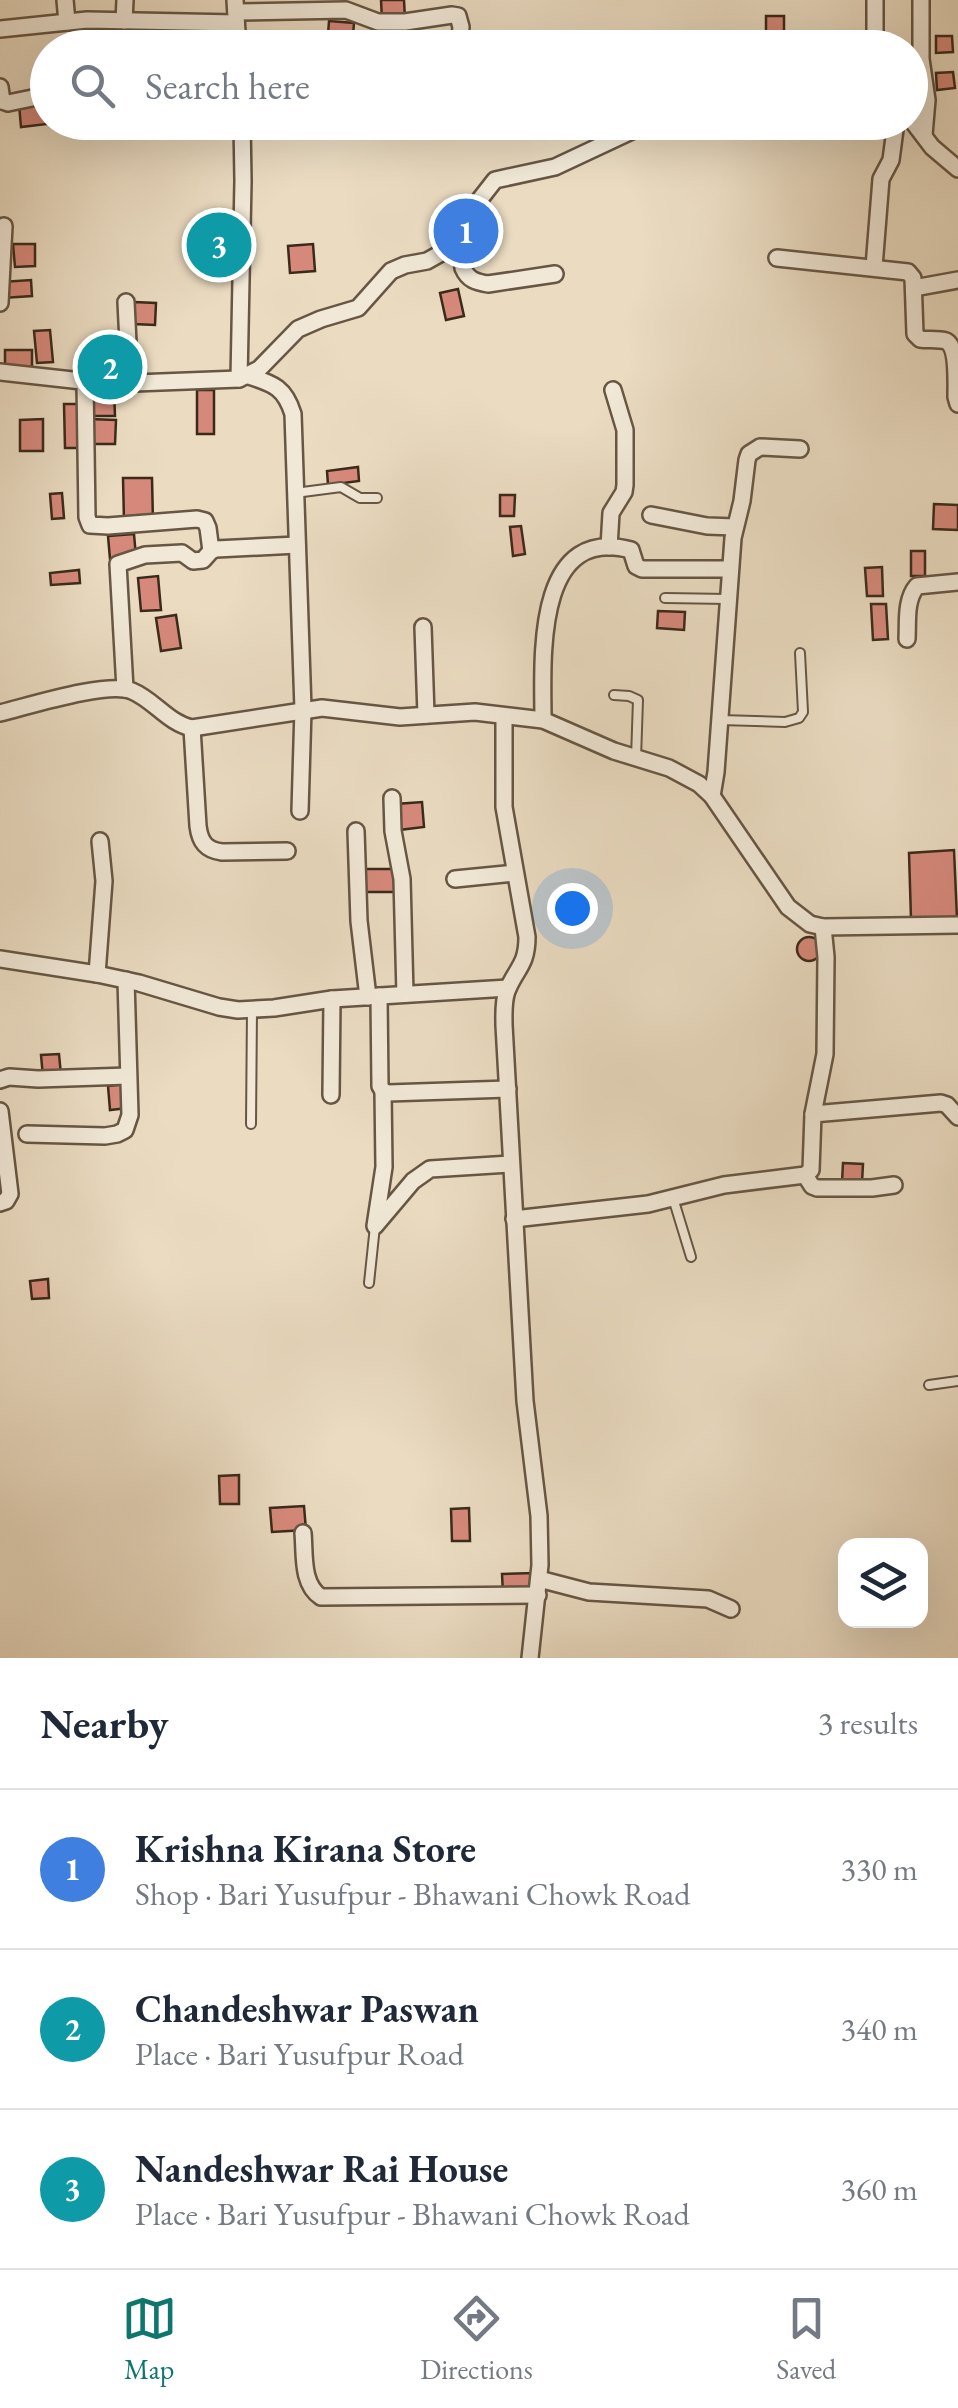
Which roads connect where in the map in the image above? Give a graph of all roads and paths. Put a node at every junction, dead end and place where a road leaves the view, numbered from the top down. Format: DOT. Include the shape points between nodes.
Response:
graph roads {
  1 [pos="66,0"];
  2 [pos="126,0"];
  3 [pos="876,0"];
  4 [pos="921,0"];
  5 [pos="236,11"];
  6 [pos="124,21"];
  7 [pos="67,22"];
  8 [pos="0,29"];
  9 [pos="460,30"];
  10 [pos="875,30"];
  11 [pos="921,30"];
  12 [pos="0,88"];
  13 [pos="30,98"];
  14 [pos="242,140"];
  15 [pos="612,140"];
  16 [pos="894,140"];
  17 [pos="927,140"];
  18 [pos="958,169"];
  19 [pos="4,226"];
  20 [pos="458,229"];
  21 [pos="777,258"];
  22 [pos="874,267"];
  23 [pos="555,274"];
  24 [pos="958,280"];
  25 [pos="914,288"];
  26 [pos="0,302"];
  27 [pos="126,302"];
  28 [pos="0,372"];
  29 [pos="244,377"];
  30 [pos="85,384"];
  31 [pos="130,384"];
  32 [pos="614,390"];
  33 [pos="958,404"];
  34 [pos="800,449"];
  35 [pos="294,492"];
  36 [pos="377,498"];
  37 [pos="652,515"];
  38 [pos="138,524"];
  39 [pos="735,528"];
  40 [pos="298,545"];
  41 [pos="609,547"];
  42 [pos="211,550"];
  43 [pos="140,556"];
  44 [pos="730,569"];
  45 [pos="958,582"];
  46 [pos="665,598"];
  47 [pos="728,598"];
  48 [pos="423,627"];
  49 [pos="906,639"];
  50 [pos="800,653"];
  51 [pos="125,689"];
  52 [pos="614,695"];
  53 [pos="303,709"];
  54 [pos="0,713"];
  55 [pos="426,715"];
  56 [pos="504,716"];
  57 [pos="543,720"];
  58 [pos="720,720"];
  59 [pos="192,728"];
  60 [pos="636,758"];
  61 [pos="712,796"];
  62 [pos="392,798"];
  63 [pos="300,811"];
  64 [pos="356,831"];
  65 [pos="100,841"];
  66 [pos="287,850"];
  67 [pos="515,873"];
  68 [pos="455,878"];
  69 [pos="958,926"];
  70 [pos="824,928"];
  71 [pos="0,959"];
  72 [pos="97,974"];
  73 [pos="126,980"];
  74 [pos="508,988"];
  75 [pos="405,994"];
  76 [pos="373,996"];
  77 [pos="332,1000"];
  78 [pos="252,1010"];
  79 [pos="128,1076"];
  80 [pos="0,1080"];
  81 [pos="508,1089"];
  82 [pos="383,1091"];
  83 [pos="330,1095"];
  84 [pos="0,1111"];
  85 [pos="813,1114"];
  86 [pos="958,1117"];
  87 [pos="251,1124"];
  88 [pos="27,1134"];
  89 [pos="510,1164"];
  90 [pos="805,1175"];
  91 [pos="894,1184"];
  92 [pos="673,1198"];
  93 [pos="0,1203"];
  94 [pos="514,1219"];
  95 [pos="375,1226"];
  96 [pos="690,1257"];
  97 [pos="369,1283"];
  98 [pos="958,1382"];
  99 [pos="929,1385"];
  100 [pos="303,1533"];
  101 [pos="538,1587"];
  102 [pos="731,1609"];
  103 [pos="530,1658"];
  1 -- 7 [label="street"];
  2 -- 6 [label="street"];
  3 -- 10 [label="street"];
  4 -- 11 [label="street"];
  5 -- 6 [label="street"];
  5 -- 9 [label="street" via="346,10 378,22 452,15"];
  6 -- 7 [label="street"];
  7 -- 8 [label="street"];
  12 -- 13 [label="street" via="2,101"];
  14 -- 29 [label="street"];
  15 -- 20 [label="street" via="555,167 495,180"];
  16 -- 22 [label="street" via="881,179"];
  17 -- 18 [label="street"];
  19 -- 26 [label="street"];
  20 -- 23 [label="street" via="465,274 476,282"];
  20 -- 29 [label="street" via="436,258 392,271 358,308 298,329"];
  21 -- 22 [label="street"];
  22 -- 25 [label="street" via="908,272"];
  24 -- 25 [label="street"];
  25 -- 33 [label="street" via="914,334 945,340 957,350"];
  27 -- 31 [label="street"];
  28 -- 30 [label="street"];
  29 -- 31 [label="street"];
  29 -- 35 [label="street" via="288,398"];
  30 -- 31 [label="street"];
  30 -- 38 [label="street" via="90,525"];
  32 -- 41 [label="street" via="625,430 625,485 611,513"];
  34 -- 39 [label="street" via="760,447 749,454"];
  35 -- 36 [label="lane" via="341,486 360,498"];
  35 -- 40 [label="street"];
  37 -- 39 [label="street"];
  38 -- 42 [label="street" via="205,521"];
  38 -- 43 [label="street"];
  39 -- 44 [label="street"];
  40 -- 42 [label="street"];
  40 -- 53 [label="street"];
  41 -- 44 [label="street" via="631,550 642,569"];
  41 -- 57 [label="street" via="574,557 562,574 543,637"];
  42 -- 43 [label="street" via="193,561 175,552"];
  43 -- 51 [label="street" via="118,564"];
  44 -- 47 [label="street"];
  45 -- 49 [label="street" via="916,586"];
  46 -- 47 [label="lane"];
  47 -- 58 [label="street"];
  48 -- 55 [label="street"];
  50 -- 58 [label="lane" via="800,718"];
  51 -- 54 [label="street"];
  51 -- 59 [label="street"];
  52 -- 60 [label="lane" via="638,700"];
  53 -- 55 [label="street"];
  53 -- 59 [label="street"];
  53 -- 63 [label="street"];
  55 -- 56 [label="street"];
  56 -- 57 [label="street"];
  56 -- 67 [label="street" via="504,807"];
  57 -- 60 [label="street"];
  58 -- 61 [label="street"];
  59 -- 66 [label="street" via="204,844 222,852"];
  60 -- 61 [label="street" via="686,776"];
  61 -- 70 [label="street" via="788,907"];
  62 -- 75 [label="street"];
  64 -- 76 [label="street" via="359,921"];
  65 -- 72 [label="street"];
  67 -- 68 [label="street"];
  67 -- 74 [label="street" via="527,953"];
  69 -- 70 [label="street"];
  70 -- 85 [label="street" via="825,1054"];
  71 -- 72 [label="street"];
  72 -- 73 [label="street"];
  73 -- 78 [label="street"];
  73 -- 79 [label="street"];
  74 -- 75 [label="street"];
  74 -- 81 [label="street"];
  75 -- 76 [label="street"];
  76 -- 77 [label="street"];
  76 -- 82 [label="street"];
  77 -- 78 [label="street"];
  77 -- 83 [label="street"];
  78 -- 87 [label="lane"];
  79 -- 80 [label="street"];
  79 -- 88 [label="street" via="125,1130"];
  81 -- 82 [label="street"];
  81 -- 89 [label="street"];
  82 -- 95 [label="street" via="384,1167"];
  84 -- 93 [label="street" via="10,1194"];
  85 -- 86 [label="street" via="941,1103"];
  85 -- 90 [label="street" via="812,1163"];
  89 -- 94 [label="street"];
  89 -- 95 [label="street" via="430,1168"];
  90 -- 91 [label="street" via="817,1188"];
  90 -- 92 [label="street" via="724,1184"];
  92 -- 94 [label="street"];
  92 -- 96 [label="lane"];
  94 -- 101 [label="street" via="539,1516"];
  95 -- 97 [label="lane"];
  98 -- 99 [label="lane"];
  100 -- 101 [label="street" via="307,1576 321,1597"];
  101 -- 102 [label="street" via="708,1600"];
  101 -- 103 [label="street"];
}
